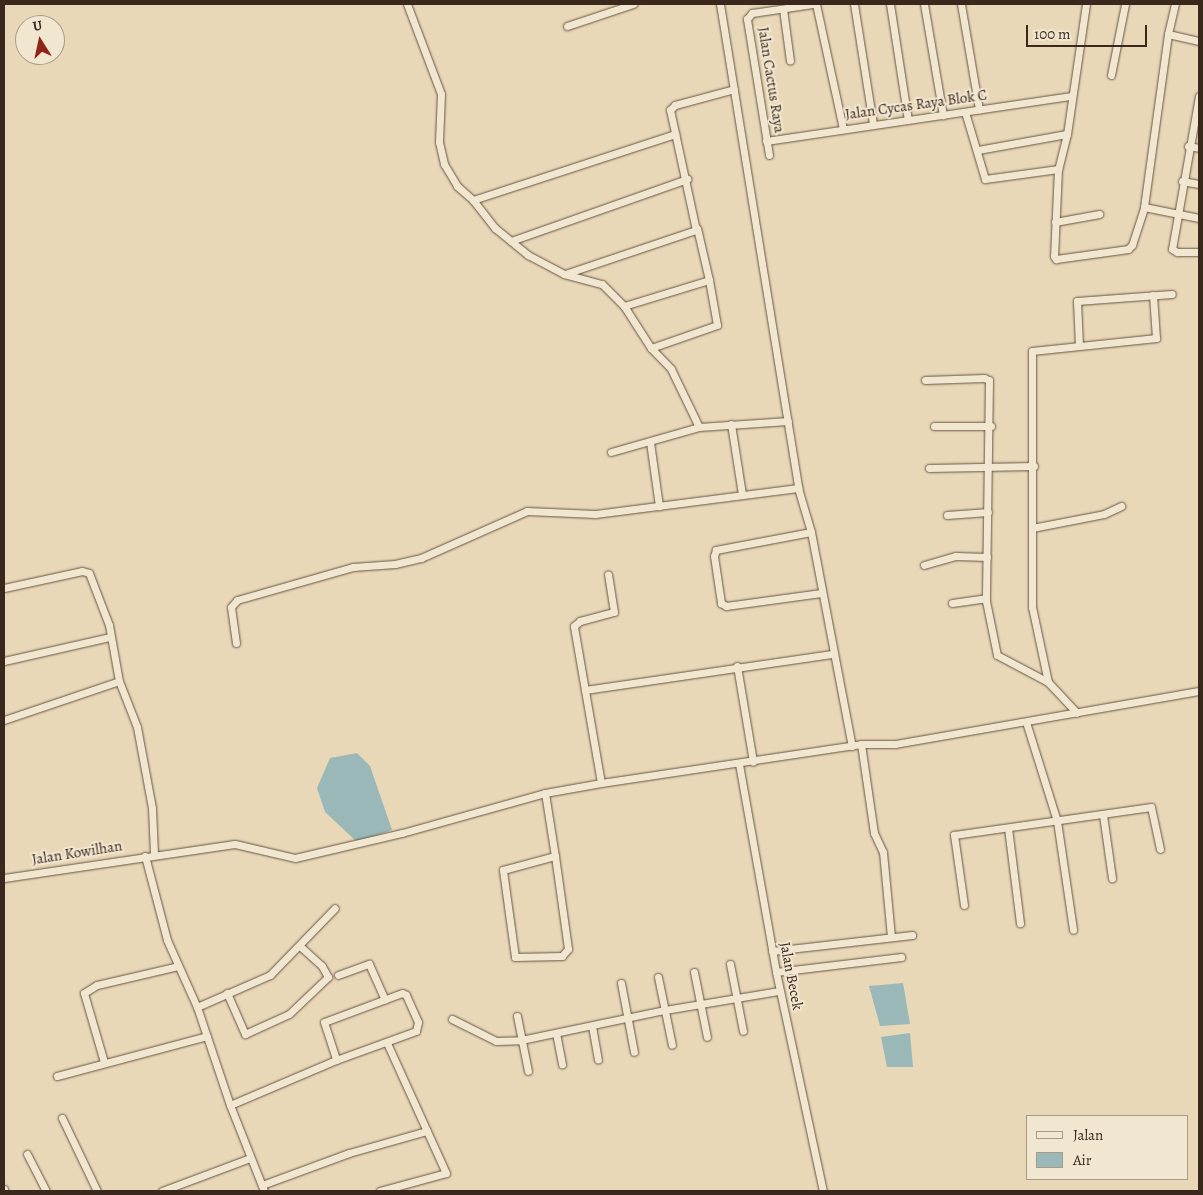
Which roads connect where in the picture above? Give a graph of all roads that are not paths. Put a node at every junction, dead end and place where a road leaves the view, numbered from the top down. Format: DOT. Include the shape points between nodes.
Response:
graph roads {
  1 [pos="408,4"];
  2 [pos="633,4"];
  3 [pos="720,4"];
  4 [pos="815,4"];
  5 [pos="854,4"];
  6 [pos="890,4"];
  7 [pos="924,4"];
  8 [pos="961,4"];
  9 [pos="1086,4"];
  10 [pos="1125,4"];
  11 [pos="1175,4"];
  12 [pos="783,9"];
  13 [pos="567,26"];
  14 [pos="1168,34"];
  15 [pos="1199,41"];
  16 [pos="790,61"];
  17 [pos="1112,75"];
  18 [pos="734,89"];
  19 [pos="1070,96"];
  20 [pos="1199,96"];
  21 [pos="979,109"];
  22 [pos="1198,110"];
  23 [pos="965,112"];
  24 [pos="943,115"];
  25 [pos="908,120"];
  26 [pos="872,124"];
  27 [pos="843,130"];
  28 [pos="675,134"];
  29 [pos="1067,134"];
  30 [pos="766,141"];
  31 [pos="1188,146"];
  32 [pos="1199,148"];
  33 [pos="978,150"];
  34 [pos="769,155"];
  35 [pos="1058,169"];
  36 [pos="687,179"];
  37 [pos="1182,181"];
  38 [pos="1199,184"];
  39 [pos="473,200"];
  40 [pos="1144,207"];
  41 [pos="1098,214"];
  42 [pos="1176,215"];
  43 [pos="1199,218"];
  44 [pos="1055,222"];
  45 [pos="697,228"];
  46 [pos="511,241"];
  47 [pos="1199,252"];
  48 [pos="564,274"];
  49 [pos="709,280"];
  50 [pos="1172,294"];
  51 [pos="1153,295"];
  52 [pos="624,306"];
  53 [pos="1079,345"];
  54 [pos="651,348"];
  55 [pos="925,380"];
  56 [pos="788,420"];
  57 [pos="731,424"];
  58 [pos="934,426"];
  59 [pos="991,426"];
  60 [pos="699,427"];
  61 [pos="650,442"];
  62 [pos="611,452"];
  63 [pos="1034,466"];
  64 [pos="990,467"];
  65 [pos="929,468"];
  66 [pos="798,488"];
  67 [pos="742,494"];
  68 [pos="659,506"];
  69 [pos="1121,506"];
  70 [pos="988,512"];
  71 [pos="947,515"];
  72 [pos="1032,528"];
  73 [pos="811,532"];
  74 [pos="987,557"];
  75 [pos="924,565"];
  76 [pos="608,574"];
  77 [pos="4,588"];
  78 [pos="821,593"];
  79 [pos="986,598"];
  80 [pos="952,603"];
  81 [pos="110,637"];
  82 [pos="236,644"];
  83 [pos="833,654"];
  84 [pos="4,660"];
  85 [pos="737,666"];
  86 [pos="119,681"];
  87 [pos="1048,682"];
  88 [pos="584,690"];
  89 [pos="1199,691"];
  90 [pos="1077,713"];
  91 [pos="4,720"];
  92 [pos="1026,722"];
  93 [pos="861,744"];
  94 [pos="852,746"];
  95 [pos="753,762"];
  96 [pos="738,764"];
  97 [pos="601,783"];
  98 [pos="545,793"];
  99 [pos="1103,815"];
  100 [pos="1057,821"];
  101 [pos="1008,828"];
  102 [pos="1160,849"];
  103 [pos="154,854"];
  104 [pos="145,856"];
  105 [pos="556,856"];
  106 [pos="4,878"];
  107 [pos="1112,878"];
  108 [pos="964,905"];
  109 [pos="335,908"];
  110 [pos="1020,923"];
  111 [pos="1073,930"];
  112 [pos="912,935"];
  113 [pos="891,937"];
  114 [pos="300,946"];
  115 [pos="772,951"];
  116 [pos="900,957"];
  117 [pos="730,964"];
  118 [pos="178,966"];
  119 [pos="694,972"];
  120 [pos="776,972"];
  121 [pos="338,975"];
  122 [pos="658,977"];
  123 [pos="621,983"];
  124 [pos="779,991"];
  125 [pos="227,993"];
  126 [pos="736,997"];
  127 [pos="384,1000"];
  128 [pos="700,1004"];
  129 [pos="197,1007"];
  130 [pos="665,1010"];
  131 [pos="516,1016"];
  132 [pos="628,1018"];
  133 [pos="452,1019"];
  134 [pos="592,1026"];
  135 [pos="743,1032"];
  136 [pos="556,1033"];
  137 [pos="207,1036"];
  138 [pos="707,1037"];
  139 [pos="521,1040"];
  140 [pos="387,1044"];
  141 [pos="672,1045"];
  142 [pos="634,1052"];
  143 [pos="598,1058"];
  144 [pos="336,1060"];
  145 [pos="104,1062"];
  146 [pos="562,1064"];
  147 [pos="528,1071"];
  148 [pos="57,1076"];
  149 [pos="230,1105"];
  150 [pos="62,1118"];
  151 [pos="427,1131"];
  152 [pos="27,1154"];
  153 [pos="250,1158"];
  154 [pos="263,1188"];
  155 [pos="46,1191"];
  156 [pos="97,1191"];
  157 [pos="162,1191"];
  158 [pos="380,1191"];
  159 [pos="823,1191"];
  1 -- 39 [label="street" via="442,94 441,156 457,186"];
  2 -- 13 [label="street"];
  3 -- 18 [label="street"];
  4 -- 12 [label="street, Jalan Cactus Raya"];
  4 -- 27 [label="street"];
  5 -- 26 [label="street"];
  6 -- 25 [label="street"];
  7 -- 24 [label="street"];
  8 -- 21 [label="street"];
  9 -- 19 [label="street"];
  10 -- 17 [label="street"];
  11 -- 14 [label="street"];
  12 -- 16 [label="street"];
  12 -- 30 [label="street, Jalan Cactus Raya" via="752,14 747,19"];
  14 -- 15 [label="street"];
  14 -- 40 [label="street"];
  18 -- 28 [label="street" via="672,106"];
  18 -- 56 [label="street"];
  19 -- 21 [label="street, Jalan Cycas Raya Blok C"];
  19 -- 29 [label="street"];
  20 -- 22 [label="street"];
  21 -- 23 [label="street, Jalan Cycas Raya Blok C"];
  22 -- 31 [label="street"];
  23 -- 24 [label="street, Jalan Cycas Raya Blok C"];
  23 -- 33 [label="street"];
  24 -- 25 [label="street, Jalan Cycas Raya Blok C"];
  25 -- 26 [label="street, Jalan Cycas Raya Blok C"];
  26 -- 27 [label="street, Jalan Cycas Raya Blok C"];
  27 -- 30 [label="street, Jalan Cycas Raya Blok C"];
  28 -- 36 [label="street"];
  28 -- 39 [label="street"];
  29 -- 33 [label="street"];
  29 -- 35 [label="street"];
  30 -- 34 [label="street, Jalan Cactus Raya"];
  31 -- 32 [label="street"];
  31 -- 37 [label="street"];
  33 -- 35 [label="street" via="981,174 987,180"];
  35 -- 44 [label="street"];
  36 -- 45 [label="street"];
  36 -- 46 [label="street"];
  37 -- 38 [label="street"];
  37 -- 42 [label="street"];
  39 -- 46 [label="street" via="495,228"];
  40 -- 42 [label="street"];
  40 -- 44 [label="street" via="1129,248 1056,259"];
  41 -- 44 [label="street"];
  42 -- 43 [label="street"];
  42 -- 47 [label="street" via="1173,251"];
  45 -- 48 [label="street" via="692,233"];
  45 -- 49 [label="street"];
  46 -- 48 [label="street" via="528,256"];
  48 -- 52 [label="street" via="602,284"];
  49 -- 52 [label="street"];
  49 -- 54 [label="street" via="717,325"];
  50 -- 51 [label="street"];
  51 -- 53 [label="street" via="1077,301"];
  51 -- 53 [label="street" via="1156,338"];
  52 -- 54 [label="street"];
  53 -- 63 [label="street" via="1032,351"];
  54 -- 60 [label="street" via="671,369"];
  55 -- 59 [label="street" via="988,378"];
  56 -- 57 [label="street"];
  56 -- 66 [label="street"];
  57 -- 60 [label="street"];
  57 -- 67 [label="street"];
  58 -- 59 [label="street"];
  59 -- 64 [label="street"];
  60 -- 61 [label="street"];
  61 -- 62 [label="street"];
  61 -- 68 [label="street"];
  63 -- 64 [label="street"];
  63 -- 72 [label="street"];
  64 -- 65 [label="street"];
  64 -- 70 [label="street"];
  66 -- 67 [label="street"];
  66 -- 73 [label="street"];
  67 -- 68 [label="street"];
  68 -- 82 [label="street" via="589,514 527,511 421,558 395,564 353,567 237,600 232,607"];
  69 -- 72 [label="street" via="1104,514"];
  70 -- 71 [label="street"];
  70 -- 74 [label="street"];
  72 -- 87 [label="street" via="1032,608"];
  73 -- 78 [label="street"];
  73 -- 78 [label="street" via="716,550 721,603 726,606"];
  74 -- 75 [label="street" via="956,556"];
  74 -- 79 [label="street"];
  76 -- 88 [label="street" via="614,612 580,621 574,626"];
  77 -- 81 [label="street" via="86,571 109,625"];
  78 -- 83 [label="street"];
  79 -- 80 [label="street"];
  79 -- 87 [label="street" via="999,657"];
  81 -- 84 [label="street"];
  81 -- 86 [label="street"];
  83 -- 85 [label="street"];
  83 -- 94 [label="street"];
  85 -- 88 [label="street"];
  85 -- 95 [label="street"];
  86 -- 91 [label="street"];
  86 -- 103 [label="street" via="137,727 152,808"];
  87 -- 90 [label="street"];
  88 -- 97 [label="street"];
  89 -- 90 [label="street, Jalan Kowilhan"];
  90 -- 92 [label="street, Jalan Kowilhan"];
  92 -- 93 [label="street, Jalan Kowilhan" via="894,744"];
  92 -- 100 [label="street"];
  93 -- 94 [label="street, Jalan Kowilhan"];
  93 -- 113 [label="street" via="867,800 874,833 883,852"];
  94 -- 95 [label="street, Jalan Kowilhan"];
  95 -- 96 [label="street, Jalan Kowilhan"];
  96 -- 97 [label="street, Jalan Kowilhan"];
  96 -- 115 [label="street, Jalan Becek"];
  97 -- 98 [label="street, Jalan Kowilhan"];
  98 -- 103 [label="street, Jalan Kowilhan" via="402,833 295,858 241,845"];
  98 -- 105 [label="street"];
  99 -- 100 [label="street"];
  99 -- 102 [label="street" via="1152,807"];
  99 -- 107 [label="street"];
  100 -- 101 [label="street"];
  100 -- 111 [label="street"];
  101 -- 108 [label="street" via="952,836"];
  101 -- 110 [label="street"];
  103 -- 104 [label="street, Jalan Kowilhan"];
  104 -- 106 [label="street, Jalan Kowilhan"];
  104 -- 118 [label="street" via="159,915"];
  105 -- 105 [label="street" via="566,954 515,958 503,870"];
  109 -- 114 [label="street"];
  112 -- 113 [label="street"];
  113 -- 115 [label="street"];
  114 -- 125 [label="street" via="270,975"];
  114 -- 125 [label="street" via="322,966 328,977 289,1014 245,1034"];
  115 -- 120 [label="street, Jalan Becek"];
  116 -- 120 [label="street"];
  117 -- 126 [label="street"];
  118 -- 129 [label="street"];
  118 -- 145 [label="street" via="87,989 84,993"];
  119 -- 128 [label="street"];
  120 -- 124 [label="street, Jalan Becek"];
  121 -- 127 [label="street" via="369,964"];
  122 -- 130 [label="street"];
  123 -- 132 [label="street"];
  124 -- 126 [label="street"];
  124 -- 159 [label="street, Jalan Becek"];
  125 -- 129 [label="street"];
  126 -- 128 [label="street"];
  126 -- 135 [label="street"];
  127 -- 140 [label="street" via="402,992 406,995 419,1027"];
  127 -- 144 [label="street" via="324,1022"];
  128 -- 130 [label="street"];
  128 -- 138 [label="street"];
  129 -- 137 [label="street"];
  130 -- 132 [label="street"];
  130 -- 141 [label="street"];
  131 -- 139 [label="street"];
  132 -- 134 [label="street"];
  132 -- 142 [label="street"];
  133 -- 139 [label="street" via="496,1041"];
  134 -- 136 [label="street"];
  134 -- 143 [label="street"];
  136 -- 139 [label="street"];
  136 -- 146 [label="street"];
  137 -- 145 [label="street"];
  137 -- 149 [label="street"];
  139 -- 147 [label="street"];
  140 -- 144 [label="street"];
  140 -- 151 [label="street"];
  144 -- 149 [label="street"];
  145 -- 148 [label="street"];
  149 -- 153 [label="street"];
  150 -- 156 [label="street"];
  151 -- 154 [label="street"];
  151 -- 158 [label="street" via="446,1170 445,1175"];
  152 -- 155 [label="street"];
  153 -- 154 [label="street"];
  153 -- 157 [label="street"];
}
